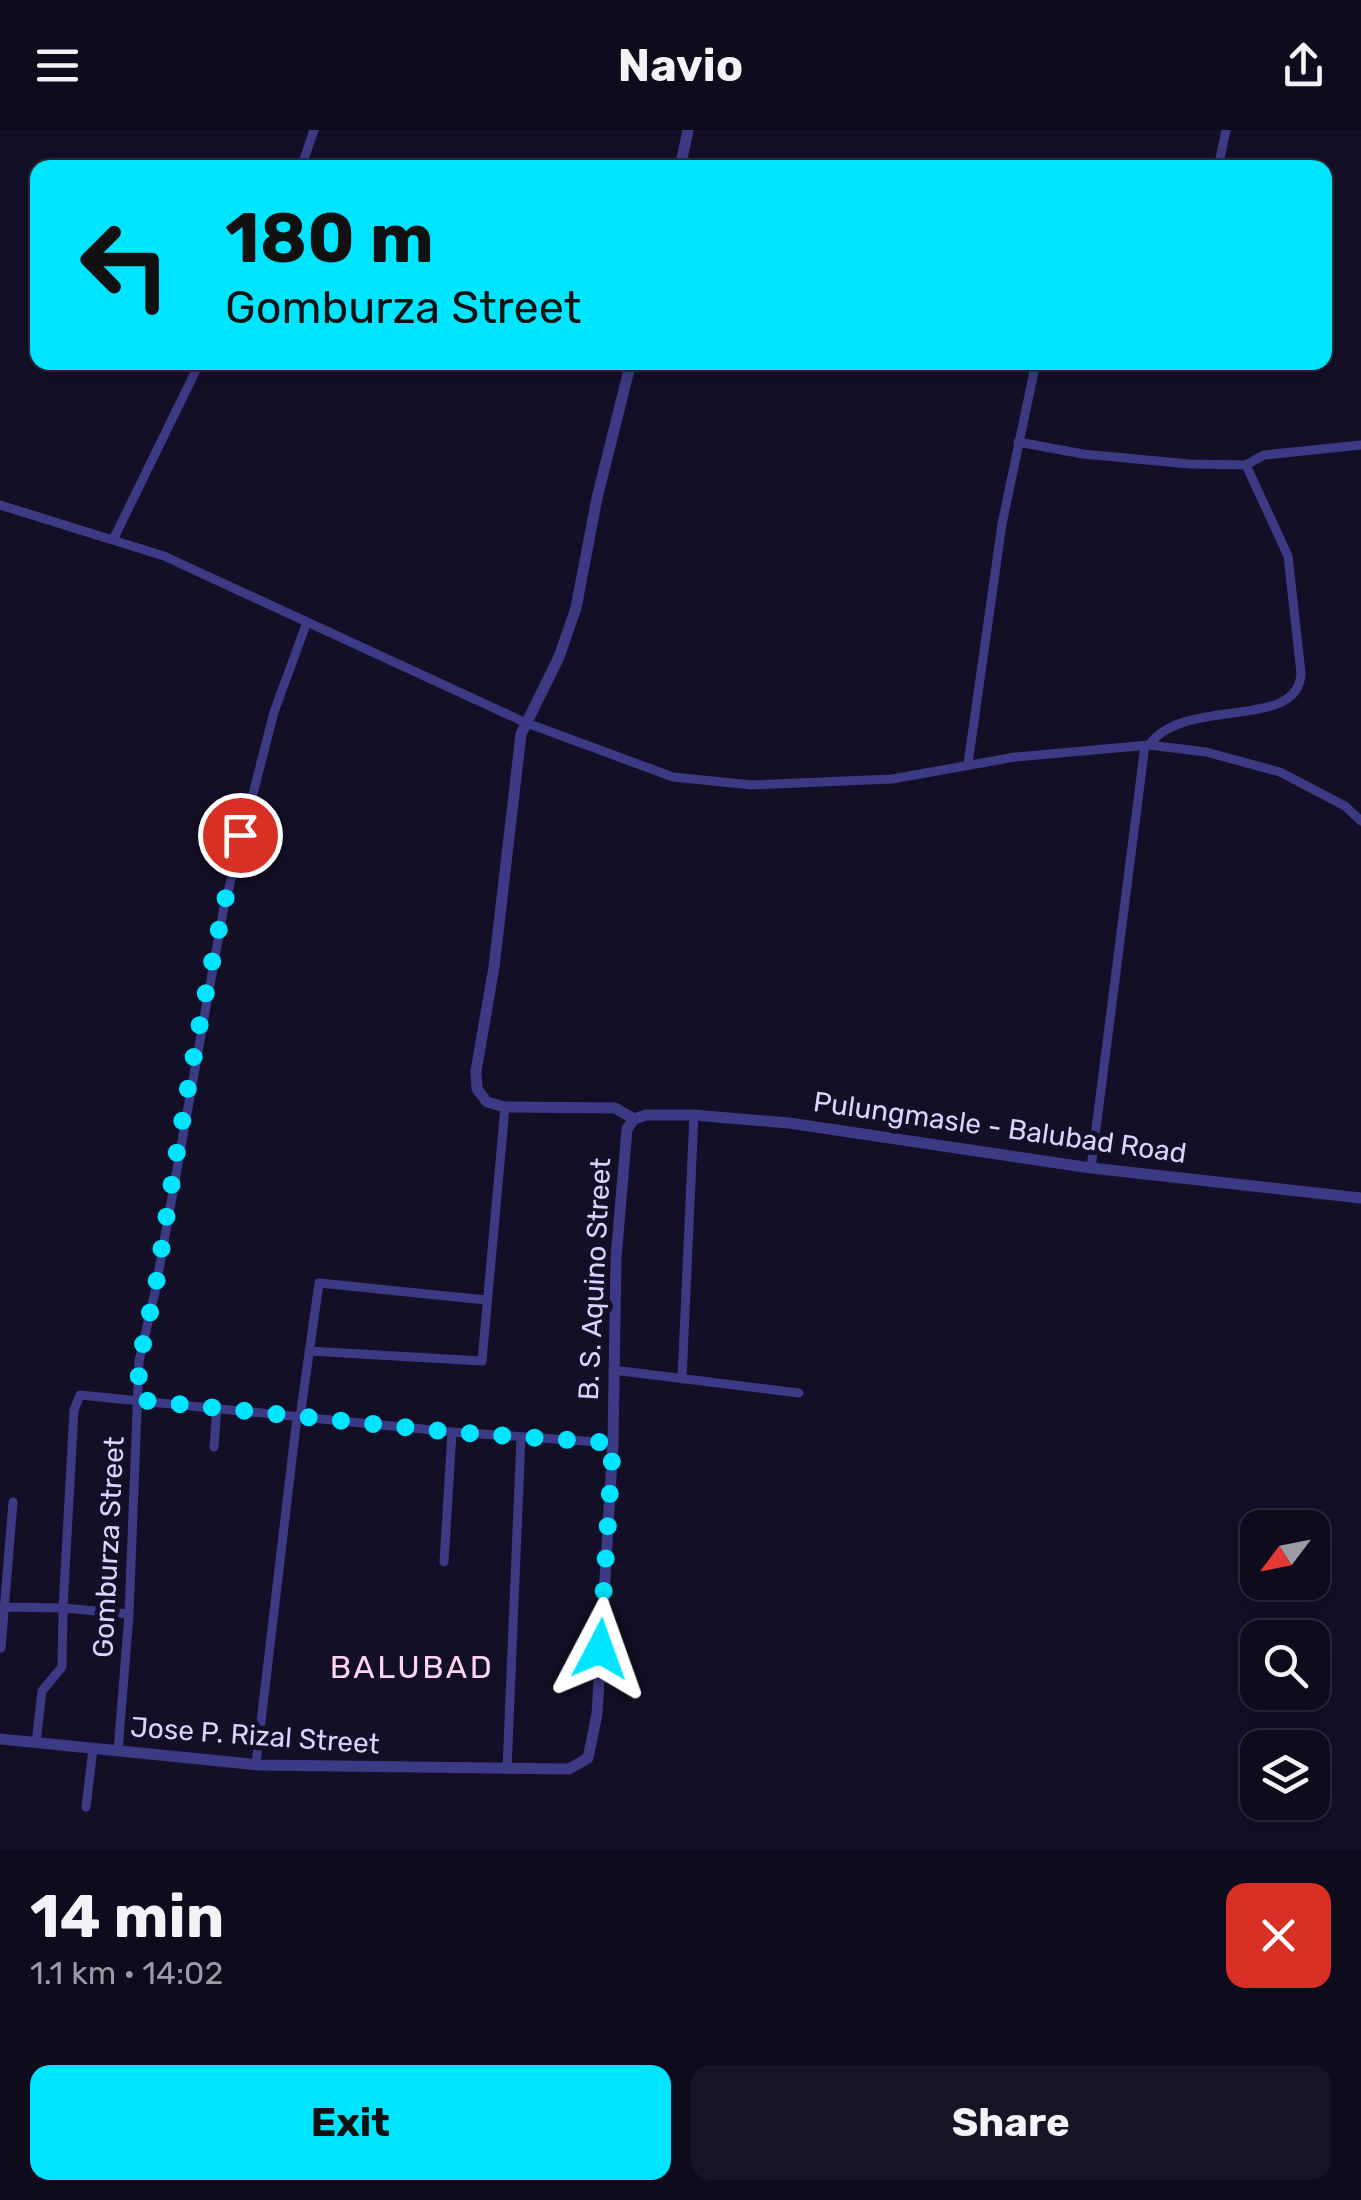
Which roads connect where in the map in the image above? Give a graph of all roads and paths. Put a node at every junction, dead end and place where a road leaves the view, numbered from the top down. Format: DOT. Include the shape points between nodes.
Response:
graph roads {
  1 [pos="314,130"];
  2 [pos="688,130"];
  3 [pos="1226,130"];
  4 [pos="304,160"];
  5 [pos="682,160"];
  6 [pos="1220,160"];
  7 [pos="196,370"];
  8 [pos="629,370"];
  9 [pos="1034,370"];
  10 [pos="1018,442"];
  11 [pos="1361,444"];
  12 [pos="1246,465"];
  13 [pos="0,505"];
  14 [pos="112,540"];
  15 [pos="307,622"];
  16 [pos="524,722"];
  17 [pos="1147,745"];
  18 [pos="968,764"];
  19 [pos="1361,820"];
  20 [pos="504,1107"];
  21 [pos="694,1115"];
  22 [pos="634,1119"];
  23 [pos="1091,1168"];
  24 [pos="1361,1198"];
  25 [pos="486,1300"];
  26 [pos="309,1351"];
  27 [pos="613,1370"];
  28 [pos="682,1379"];
  29 [pos="799,1393"];
  30 [pos="139,1400"];
  31 [pos="216,1406"];
  32 [pos="298,1417"];
  33 [pos="452,1432"];
  34 [pos="522,1437"];
  35 [pos="613,1443"];
  36 [pos="214,1447"];
  37 [pos="14,1502"];
  38 [pos="444,1562"];
  39 [pos="4,1606"];
  40 [pos="64,1608"];
  41 [pos="129,1614"];
  42 [pos="2,1648"];
  43 [pos="0,1739"];
  44 [pos="36,1743"];
  45 [pos="93,1749"];
  46 [pos="118,1751"];
  47 [pos="256,1764"];
  48 [pos="507,1769"];
  49 [pos="86,1806"];
  1 -- 4 [label="street"];
  2 -- 5 [label="street"];
  3 -- 6 [label="street"];
  7 -- 14 [label="street"];
  8 -- 16 [label="street" via="576,608"];
  9 -- 10 [label="street"];
  10 -- 12 [label="street" via="1165,463"];
  10 -- 18 [label="street"];
  11 -- 12 [label="street" via="1264,455"];
  12 -- 17 [label="street" via="1288,556 1298,690 1291,700 1262,709 1166,726"];
  13 -- 14 [label="street"];
  14 -- 15 [label="street" via="164,556"];
  15 -- 16 [label="street"];
  15 -- 30 [label="street" via="274,712 209,973 139,1361"];
  16 -- 18 [label="street" via="673,777 710,782 892,779"];
  16 -- 20 [label="street" via="476,1070 477,1089 487,1102"];
  17 -- 18 [label="street"];
  17 -- 19 [label="street" via="1280,772"];
  17 -- 23 [label="street"];
  20 -- 22 [label="street" via="594,1106"];
  20 -- 25 [label="street"];
  21 -- 22 [label="street, Pulungmasle - Balubad Road"];
  21 -- 23 [label="street, Pulungmasle - Balubad Road"];
  21 -- 28 [label="street"];
  22 -- 27 [label="street, B. S. Aquino Street" via="626,1129"];
  23 -- 24 [label="street, Pulungmasle - Balubad Road"];
  25 -- 26 [label="street" via="482,1361"];
  25 -- 26 [label="street" via="319,1283"];
  26 -- 32 [label="street"];
  27 -- 28 [label="street"];
  27 -- 35 [label="street, B. S. Aquino Street"];
  28 -- 29 [label="street"];
  30 -- 31 [label="street, Gomburza Street"];
  30 -- 40 [label="street" via="80,1396 74,1410"];
  30 -- 41 [label="street, Gomburza Street"];
  31 -- 32 [label="street, Gomburza Street"];
  31 -- 36 [label="street"];
  32 -- 33 [label="street, Gomburza Street"];
  32 -- 47 [label="street"];
  33 -- 34 [label="street, Gomburza Street"];
  33 -- 38 [label="street"];
  34 -- 35 [label="street, Gomburza Street"];
  34 -- 48 [label="street"];
  35 -- 48 [label="street, B. S. Aquino Street" via="591,1750 569,1769"];
  37 -- 39 [label="street"];
  39 -- 40 [label="street"];
  39 -- 42 [label="street"];
  40 -- 41 [label="street"];
  40 -- 44 [label="street" via="62,1667 42,1691"];
  41 -- 46 [label="street, Gomburza Street"];
  43 -- 44 [label="street, Jose P. Rizal Street"];
  44 -- 45 [label="street, Jose P. Rizal Street"];
  45 -- 46 [label="street, Jose P. Rizal Street"];
  45 -- 49 [label="street"];
  46 -- 47 [label="street, Jose P. Rizal Street"];
  47 -- 48 [label="street, Jose P. Rizal Street"];
}
